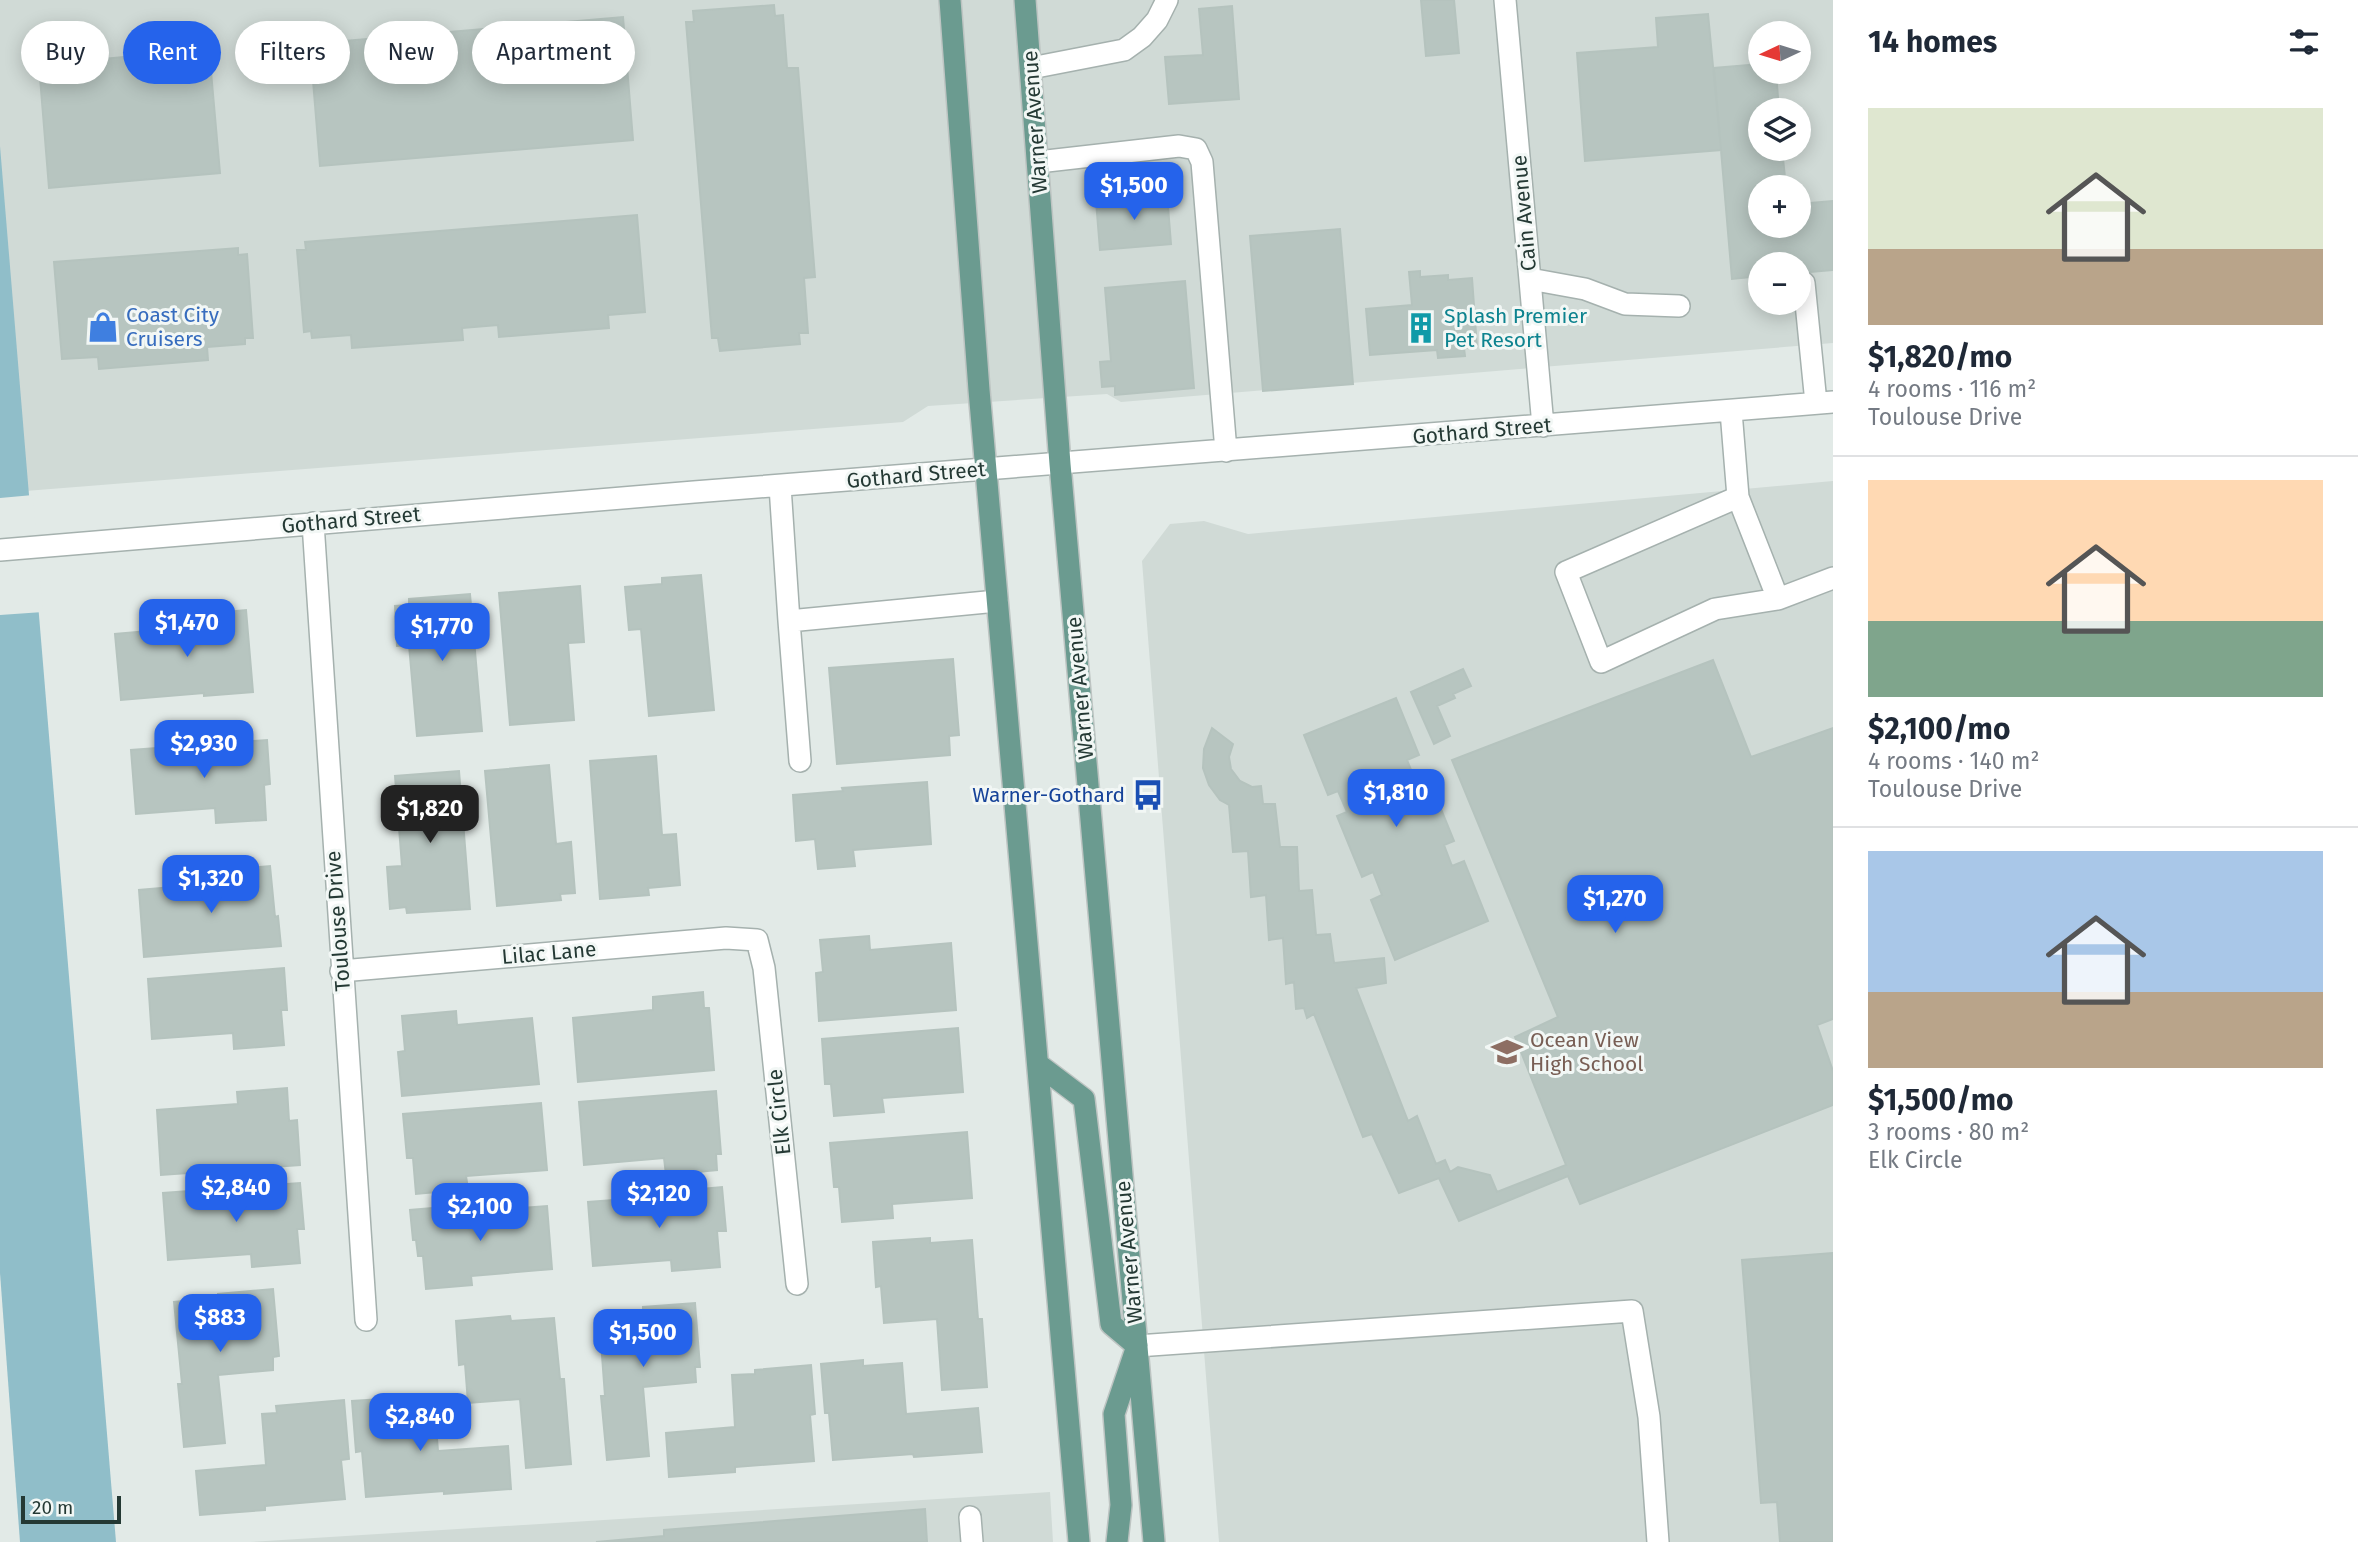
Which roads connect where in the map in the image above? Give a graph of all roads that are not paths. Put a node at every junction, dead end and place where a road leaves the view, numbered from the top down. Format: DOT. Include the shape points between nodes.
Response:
graph roads {
  1 [pos="950,0"];
  2 [pos="1025,0"];
  3 [pos="1167,0"];
  4 [pos="1505,0"];
  5 [pos="1031,68"];
  6 [pos="1038,162"];
  7 [pos="1530,279"];
  8 [pos="1679,306"];
  9 [pos="1809,315"];
  10 [pos="1824,403"];
  11 [pos="1731,411"];
  12 [pos="1543,426"];
  13 [pos="1226,451"];
  14 [pos="1060,464"];
  15 [pos="986,469"];
  16 [pos="780,486"];
  17 [pos="1738,497"];
  18 [pos="313,523"];
  19 [pos="0,550"];
  20 [pos="1833,578"];
  21 [pos="1777,599"];
  22 [pos="997,601"];
  23 [pos="789,621"];
  24 [pos="800,761"];
  25 [pos="757,940"];
  26 [pos="341,971"];
  27 [pos="1039,1065"];
  28 [pos="797,1284"];
  29 [pos="366,1320"];
  30 [pos="1137,1346"];
  31 [pos="970,1517"];
  32 [pos="1153,1540"];
  33 [pos="972,1542"];
  34 [pos="1079,1542"];
  35 [pos="1118,1542"];
  36 [pos="1658,1542"];
  1 -- 15 [label="main road"];
  2 -- 5 [label="main road, Warner Avenue"];
  3 -- 5 [label="street" via="1157,20 1124,50"];
  4 -- 7 [label="street, Cain Avenue"];
  5 -- 6 [label="main road, Warner Avenue"];
  6 -- 13 [label="street" via="1179,146 1196,149 1202,162"];
  6 -- 14 [label="main road, Warner Avenue"];
  7 -- 8 [label="street" via="1585,289 1625,304"];
  7 -- 12 [label="street, Cain Avenue"];
  9 -- 10 [label="street"];
  10 -- 11 [label="street, Gothard Street"];
  11 -- 12 [label="street, Gothard Street"];
  11 -- 17 [label="street"];
  12 -- 13 [label="street, Gothard Street"];
  13 -- 14 [label="street, Gothard Street"];
  14 -- 15 [label="street, Gothard Street"];
  14 -- 30 [label="main road, Warner Avenue"];
  15 -- 16 [label="street, Gothard Street"];
  15 -- 22 [label="main road"];
  16 -- 18 [label="street, Gothard Street"];
  16 -- 23 [label="street"];
  17 -- 21 [label="street"];
  17 -- 21 [label="street" via="1566,572 1601,662 1715,609"];
  18 -- 19 [label="street, Gothard Street"];
  18 -- 26 [label="street, Toulouse Drive"];
  20 -- 21 [label="street"];
  22 -- 23 [label="street"];
  22 -- 27 [label="main road"];
  23 -- 24 [label="street"];
  25 -- 26 [label="street, Lilac Lane" via="726,938"];
  25 -- 28 [label="street, Elk Circle" via="764,968"];
  26 -- 29 [label="street, Toulouse Drive"];
  27 -- 30 [label="main road" via="1084,1099 1111,1324"];
  27 -- 34 [label="main road"];
  30 -- 32 [label="main road, Warner Avenue"];
  30 -- 35 [label="main road" via="1114,1415 1121,1506"];
  30 -- 36 [label="street" via="1632,1311 1649,1417"];
  31 -- 33 [label="street"];
}
